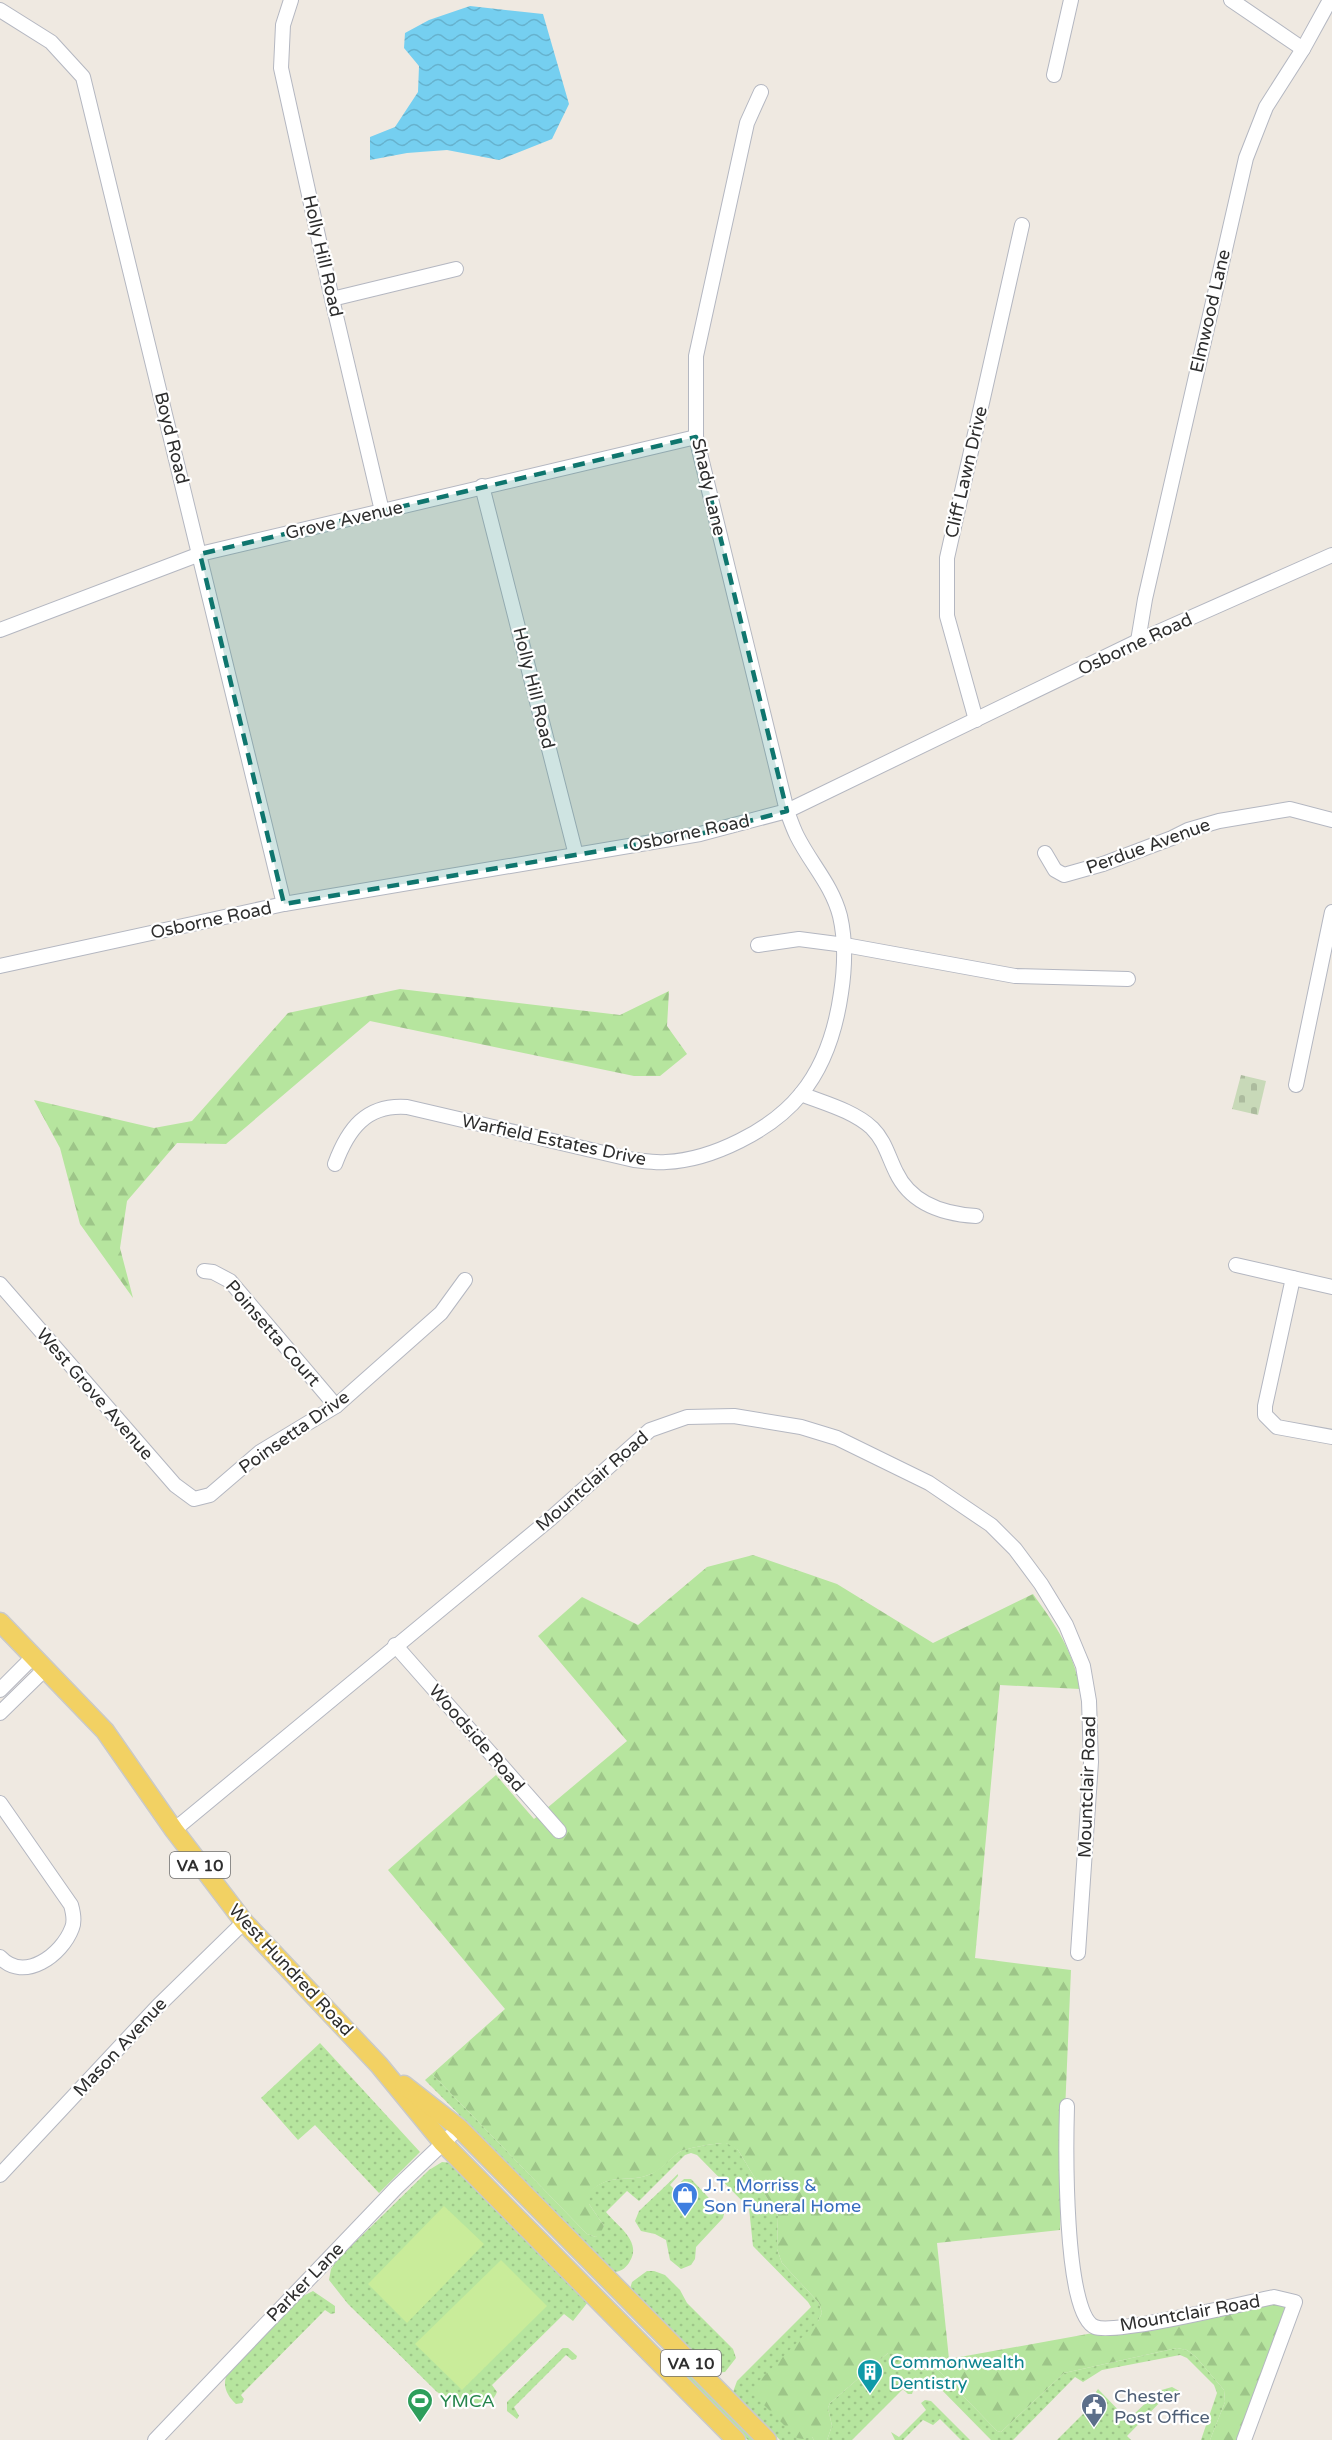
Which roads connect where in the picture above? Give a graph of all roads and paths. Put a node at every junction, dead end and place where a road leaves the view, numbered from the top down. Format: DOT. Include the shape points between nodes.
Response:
graph roads {
  1 [pos="291,0"];
  2 [pos="1071,0"];
  3 [pos="1231,0"];
  4 [pos="1330,0"];
  5 [pos="0,10"];
  6 [pos="1303,48"];
  7 [pos="1054,75"];
  8 [pos="760,92"];
  9 [pos="1022,225"];
  10 [pos="456,269"];
  11 [pos="332,299"];
  12 [pos="696,437"];
  13 [pos="482,486"];
  14 [pos="382,511"];
  15 [pos="200,554"];
  16 [pos="1332,555"];
  17 [pos="0,630"];
  18 [pos="1137,641"];
  19 [pos="976,720"];
  20 [pos="787,811"];
  21 [pos="1332,820"];
  22 [pos="1045,853"];
  23 [pos="576,855"];
  24 [pos="284,904"];
  25 [pos="1332,912"];
  26 [pos="1329,941"];
  27 [pos="758,945"];
  28 [pos="845,945"];
  29 [pos="0,966"];
  30 [pos="1128,979"];
  31 [pos="1296,1085"];
  32 [pos="801,1094"];
  33 [pos="335,1164"];
  34 [pos="976,1216"];
  35 [pos="1236,1265"];
  36 [pos="204,1271"];
  37 [pos="1293,1278"];
  38 [pos="465,1280"];
  39 [pos="0,1284"];
  40 [pos="1332,1287"];
  41 [pos="336,1406"];
  42 [pos="1332,1437"];
  43 [pos="194,1499"];
  44 [pos="0,1622"];
  45 [pos="395,1645"];
  46 [pos="39,1663"];
  47 [pos="0,1690"];
  48 [pos="0,1713"];
  49 [pos="0,1803"];
  50 [pos="174,1830"];
  51 [pos="559,1831"];
  52 [pos="244,1922"];
  53 [pos="1078,1953"];
  54 [pos="0,1957"];
  55 [pos="379,2065"];
  56 [pos="1067,2106"];
  57 [pos="459,2128"];
  58 [pos="443,2143"];
  59 [pos="0,2175"];
  60 [pos="155,2440"];
  61 [pos="736,2440"];
  62 [pos="767,2440"];
  63 [pos="1244,2440"];
  1 -- 11 [label="street, Holly Hill Road" via="283,25 281,68"];
  2 -- 7 [label="street"];
  3 -- 6 [label="street"];
  4 -- 6 [label="street, Elmwood Lane"];
  5 -- 15 [label="street, Boyd Road" via="51,42 83,77"];
  6 -- 18 [label="street, Elmwood Lane" via="1266,107 1246,158"];
  8 -- 12 [label="street, Shady Lane" via="747,123 696,356"];
  9 -- 19 [label="street, Cliff Lawn Drive" via="947,558 947,616"];
  10 -- 11 [label="street"];
  11 -- 14 [label="street, Holly Hill Road"];
  12 -- 13 [label="street, Grove Avenue"];
  12 -- 20 [label="street, Shady Lane"];
  13 -- 14 [label="street, Grove Avenue"];
  13 -- 23 [label="street, Holly Hill Road"];
  14 -- 15 [label="street, Grove Avenue"];
  15 -- 17 [label="street, Grove Avenue"];
  15 -- 24 [label="street, Boyd Road"];
  16 -- 18 [label="street, Osborne Road"];
  18 -- 19 [label="street, Osborne Road"];
  19 -- 20 [label="street, Osborne Road"];
  20 -- 23 [label="street, Osborne Road" via="700,834"];
  20 -- 28 [label="street, Warfield Estates Drive" via="798,837 829,886"];
  21 -- 22 [label="street, Perdue Avenue" via="1290,809 1219,821 1064,875 1054,870"];
  23 -- 24 [label="street, Osborne Road"];
  24 -- 29 [label="street, Osborne Road"];
  25 -- 26 [label="street"];
  26 -- 31 [label="street"];
  27 -- 28 [label="street" via="799,939"];
  28 -- 30 [label="street" via="1015,976"];
  28 -- 32 [label="street, Warfield Estates Drive" via="839,1008 830,1041"];
  32 -- 33 [label="street, Warfield Estates Drive" via="763,1127 739,1141 696,1157 664,1162 634,1160 395,1106 368,1115 350,1130"];
  32 -- 34 [label="street" via="870,1126 886,1146 903,1184 922,1202 954,1215"];
  35 -- 37 [label="street"];
  36 -- 41 [label="street, Poinsetta Court" via="230,1281"];
  37 -- 40 [label="street"];
  37 -- 42 [label="street" via="1265,1415 1277,1427"];
  38 -- 41 [label="street, Poinsetta Drive" via="441,1314"];
  39 -- 43 [label="street, West Grove Avenue" via="175,1485"];
  41 -- 43 [label="street, Poinsetta Drive" via="260,1452 210,1496"];
  44 -- 46 [label="main road, West Hundred Road / VA 10"];
  45 -- 50 [label="street, Mountclair Road"];
  45 -- 51 [label="street, Woodside Road"];
  45 -- 53 [label="street, Mountclair Road" via="550,1519 650,1430 687,1417 734,1416 801,1427 837,1438 929,1483 991,1525 1041,1584 1066,1625 1083,1666 1089,1701 1091,1762"];
  46 -- 47 [label="street"];
  46 -- 48 [label="street"];
  46 -- 50 [label="main road, West Hundred Road / VA 10" via="105,1731"];
  49 -- 54 [label="street" via="71,1905 74,1915 65,1939 39,1965 9,1965"];
  50 -- 52 [label="main road, West Hundred Road / VA 10"];
  52 -- 55 [label="main road, West Hundred Road / VA 10"];
  52 -- 59 [label="street, Mason Avenue" via="158,2006"];
  55 -- 57 [label="main road, West Hundred Road / VA 10"];
  55 -- 58 [label="main road, West Hundred Road / VA 10"];
  56 -- 63 [label="street, Mountclair Road" via="1068,2235 1080,2301 1090,2324 1100,2328 1128,2326 1274,2297 1295,2302"];
  57 -- 58 [label="street, Parker Lane"];
  57 -- 62 [label="main road, West Hundred Road / VA 10"];
  58 -- 60 [label="street, Parker Lane"];
  58 -- 61 [label="main road, West Hundred Road / VA 10"];
}
